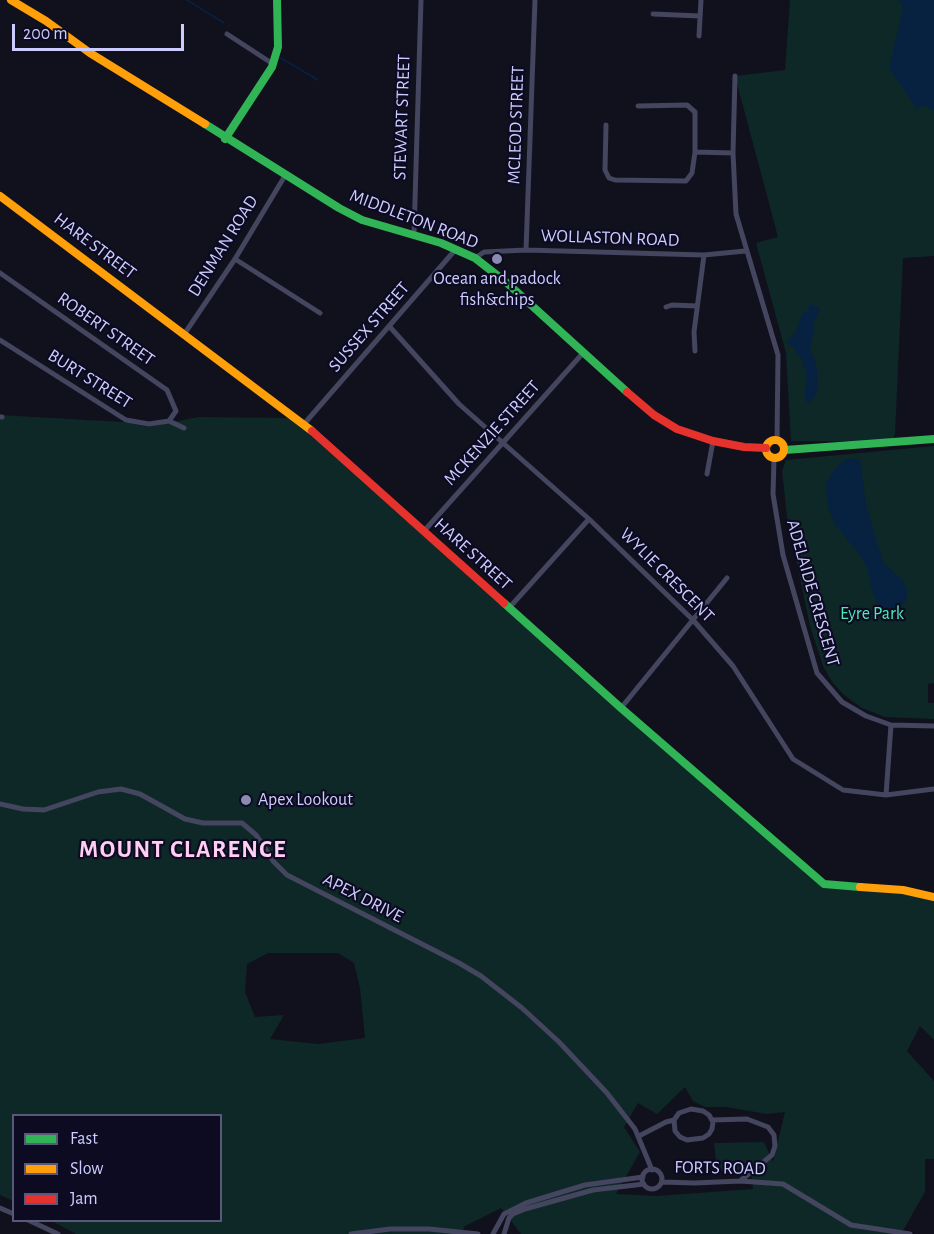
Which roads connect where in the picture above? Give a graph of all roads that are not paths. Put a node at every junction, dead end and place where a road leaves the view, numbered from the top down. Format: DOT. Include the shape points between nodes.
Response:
graph roads {
  1 [pos="11,0"];
  2 [pos="277,0"];
  3 [pos="421,0"];
  4 [pos="536,0"];
  5 [pos="701,0"];
  6 [pos="653,14"];
  7 [pos="700,16"];
  8 [pos="227,34"];
  9 [pos="699,36"];
  10 [pos="273,64"];
  11 [pos="735,76"];
  12 [pos="638,106"];
  13 [pos="606,125"];
  14 [pos="225,139"];
  15 [pos="695,152"];
  16 [pos="733,153"];
  17 [pos="286,174"];
  18 [pos="0,196"];
  19 [pos="414,234"];
  20 [pos="456,249"];
  21 [pos="526,250"];
  22 [pos="745,250"];
  23 [pos="704,255"];
  24 [pos="475,258"];
  25 [pos="235,259"];
  26 [pos="0,273"];
  27 [pos="697,306"];
  28 [pos="666,308"];
  29 [pos="320,313"];
  30 [pos="390,327"];
  31 [pos="185,333"];
  32 [pos="0,340"];
  33 [pos="695,351"];
  34 [pos="583,353"];
  35 [pos="169,421"];
  36 [pos="304,424"];
  37 [pos="184,428"];
  38 [pos="934,439"];
  39 [pos="777,440"];
  40 [pos="713,441"];
  41 [pos="504,442"];
  42 [pos="766,448"];
  43 [pos="785,450"];
  44 [pos="774,459"];
  45 [pos="707,474"];
  46 [pos="589,519"];
  47 [pos="424,531"];
  48 [pos="727,578"];
  49 [pos="509,608"];
  50 [pos="693,620"];
  51 [pos="621,708"];
  52 [pos="891,724"];
  53 [pos="934,726"];
  54 [pos="934,789"];
  55 [pos="886,795"];
  56 [pos="0,804"];
  57 [pos="934,897"];
  58 [pos="674,1120"];
  59 [pos="712,1120"];
  60 [pos="639,1136"];
  61 [pos="652,1170"];
  62 [pos="643,1177"];
  63 [pos="740,1181"];
  64 [pos="662,1182"];
  65 [pos="644,1184"];
  66 [pos="30,1222"];
  67 [pos="58,1234"];
  68 [pos="351,1234"];
  69 [pos="478,1234"];
  70 [pos="493,1234"];
  71 [pos="504,1234"];
  72 [pos="910,1234"];
  1 -- 14 [label="street, MIDDLETON ROAD"];
  2 -- 10 [label="street" via="278,47"];
  3 -- 19 [label="street, STEWART STREET"];
  4 -- 21 [label="street, MCLEOD STREET"];
  5 -- 7 [label="street"];
  6 -- 7 [label="street"];
  7 -- 9 [label="street"];
  8 -- 10 [label="street"];
  10 -- 14 [label="street"];
  11 -- 16 [label="street"];
  12 -- 15 [label="street" via="687,105 695,112"];
  13 -- 15 [label="street" via="605,170 615,180 686,181 692,173"];
  14 -- 17 [label="street, MIDDLETON ROAD"];
  15 -- 16 [label="street"];
  16 -- 22 [label="street" via="736,214"];
  17 -- 19 [label="street, MIDDLETON ROAD" via="362,220"];
  17 -- 25 [label="street, DENMAN ROAD"];
  18 -- 31 [label="street, HARE STREET"];
  19 -- 20 [label="street, MIDDLETON ROAD"];
  20 -- 24 [label="street, MIDDLETON ROAD"];
  20 -- 30 [label="street, SUSSEX STREET"];
  21 -- 23 [label="street, WOLLASTON ROAD"];
  21 -- 24 [label="street, WOLLASTON ROAD" via="484,252"];
  22 -- 23 [label="street, WOLLASTON ROAD"];
  22 -- 39 [label="street" via="778,355"];
  23 -- 27 [label="street"];
  24 -- 34 [label="street, MIDDLETON ROAD"];
  25 -- 29 [label="street"];
  25 -- 31 [label="street, DENMAN ROAD"];
  26 -- 35 [label="street, ROBERT STREET" via="167,390 176,411"];
  27 -- 28 [label="street"];
  27 -- 33 [label="street"];
  30 -- 36 [label="street, SUSSEX STREET"];
  30 -- 41 [label="street, WYLIE CRESCENT" via="459,404"];
  31 -- 36 [label="street, HARE STREET"];
  32 -- 35 [label="street, BURT STREET" via="126,420 149,424"];
  34 -- 40 [label="street, MIDDLETON ROAD" via="654,415 677,429"];
  34 -- 41 [label="street, MCKENZIE STREET"];
  35 -- 37 [label="street"];
  36 -- 47 [label="street, HARE STREET"];
  38 -- 43 [label="street"];
  39 -- 42 [label="street"];
  39 -- 43 [label="street"];
  40 -- 42 [label="street, MIDDLETON ROAD"];
  40 -- 45 [label="street"];
  41 -- 46 [label="street, WYLIE CRESCENT"];
  41 -- 47 [label="street, MCKENZIE STREET"];
  42 -- 44 [label="street" via="767,455"];
  43 -- 44 [label="street"];
  44 -- 52 [label="street, ADELAIDE CRESCENT" via="773,494 783,555 817,673 853,710"];
  46 -- 49 [label="street"];
  46 -- 50 [label="street, WYLIE CRESCENT"];
  47 -- 49 [label="street, HARE STREET"];
  48 -- 50 [label="street"];
  49 -- 51 [label="street, HARE STREET"];
  50 -- 51 [label="street"];
  50 -- 55 [label="street, WYLIE CRESCENT" via="733,666 793,759 843,790"];
  51 -- 57 [label="street, HARE STREET" via="824,884 903,890"];
  52 -- 53 [label="street, ADELAIDE CRESCENT"];
  52 -- 55 [label="street"];
  54 -- 55 [label="street, WYLIE CRESCENT"];
  56 -- 60 [label="street, APEX DRIVE" via="51,810 98,792 121,789 140,794 185,819 242,823 287,875 459,963 506,995 599,1084"];
  58 -- 59 [label="street" via="679,1113 694,1109 707,1113"];
  58 -- 59 [label="street" via="677,1134 692,1140 708,1134"];
  58 -- 60 [label="street"];
  59 -- 63 [label="street" via="747,1119 768,1126 774,1135 772,1155"];
  60 -- 61 [label="street, APEX DRIVE"];
  61 -- 62 [label="street"];
  61 -- 64 [label="street" via="660,1173"];
  62 -- 65 [label="street"];
  62 -- 70 [label="street" via="585,1185 526,1203 504,1214"];
  63 -- 64 [label="street, FORTS ROAD"];
  63 -- 72 [label="street, FORTS ROAD" via="783,1184 851,1224"];
  64 -- 65 [label="street" via="654,1189"];
  65 -- 71 [label="street" via="593,1190 525,1209 509,1218"];
  66 -- 67 [label="street"];
  68 -- 69 [label="street" via="390,1229"];
}
